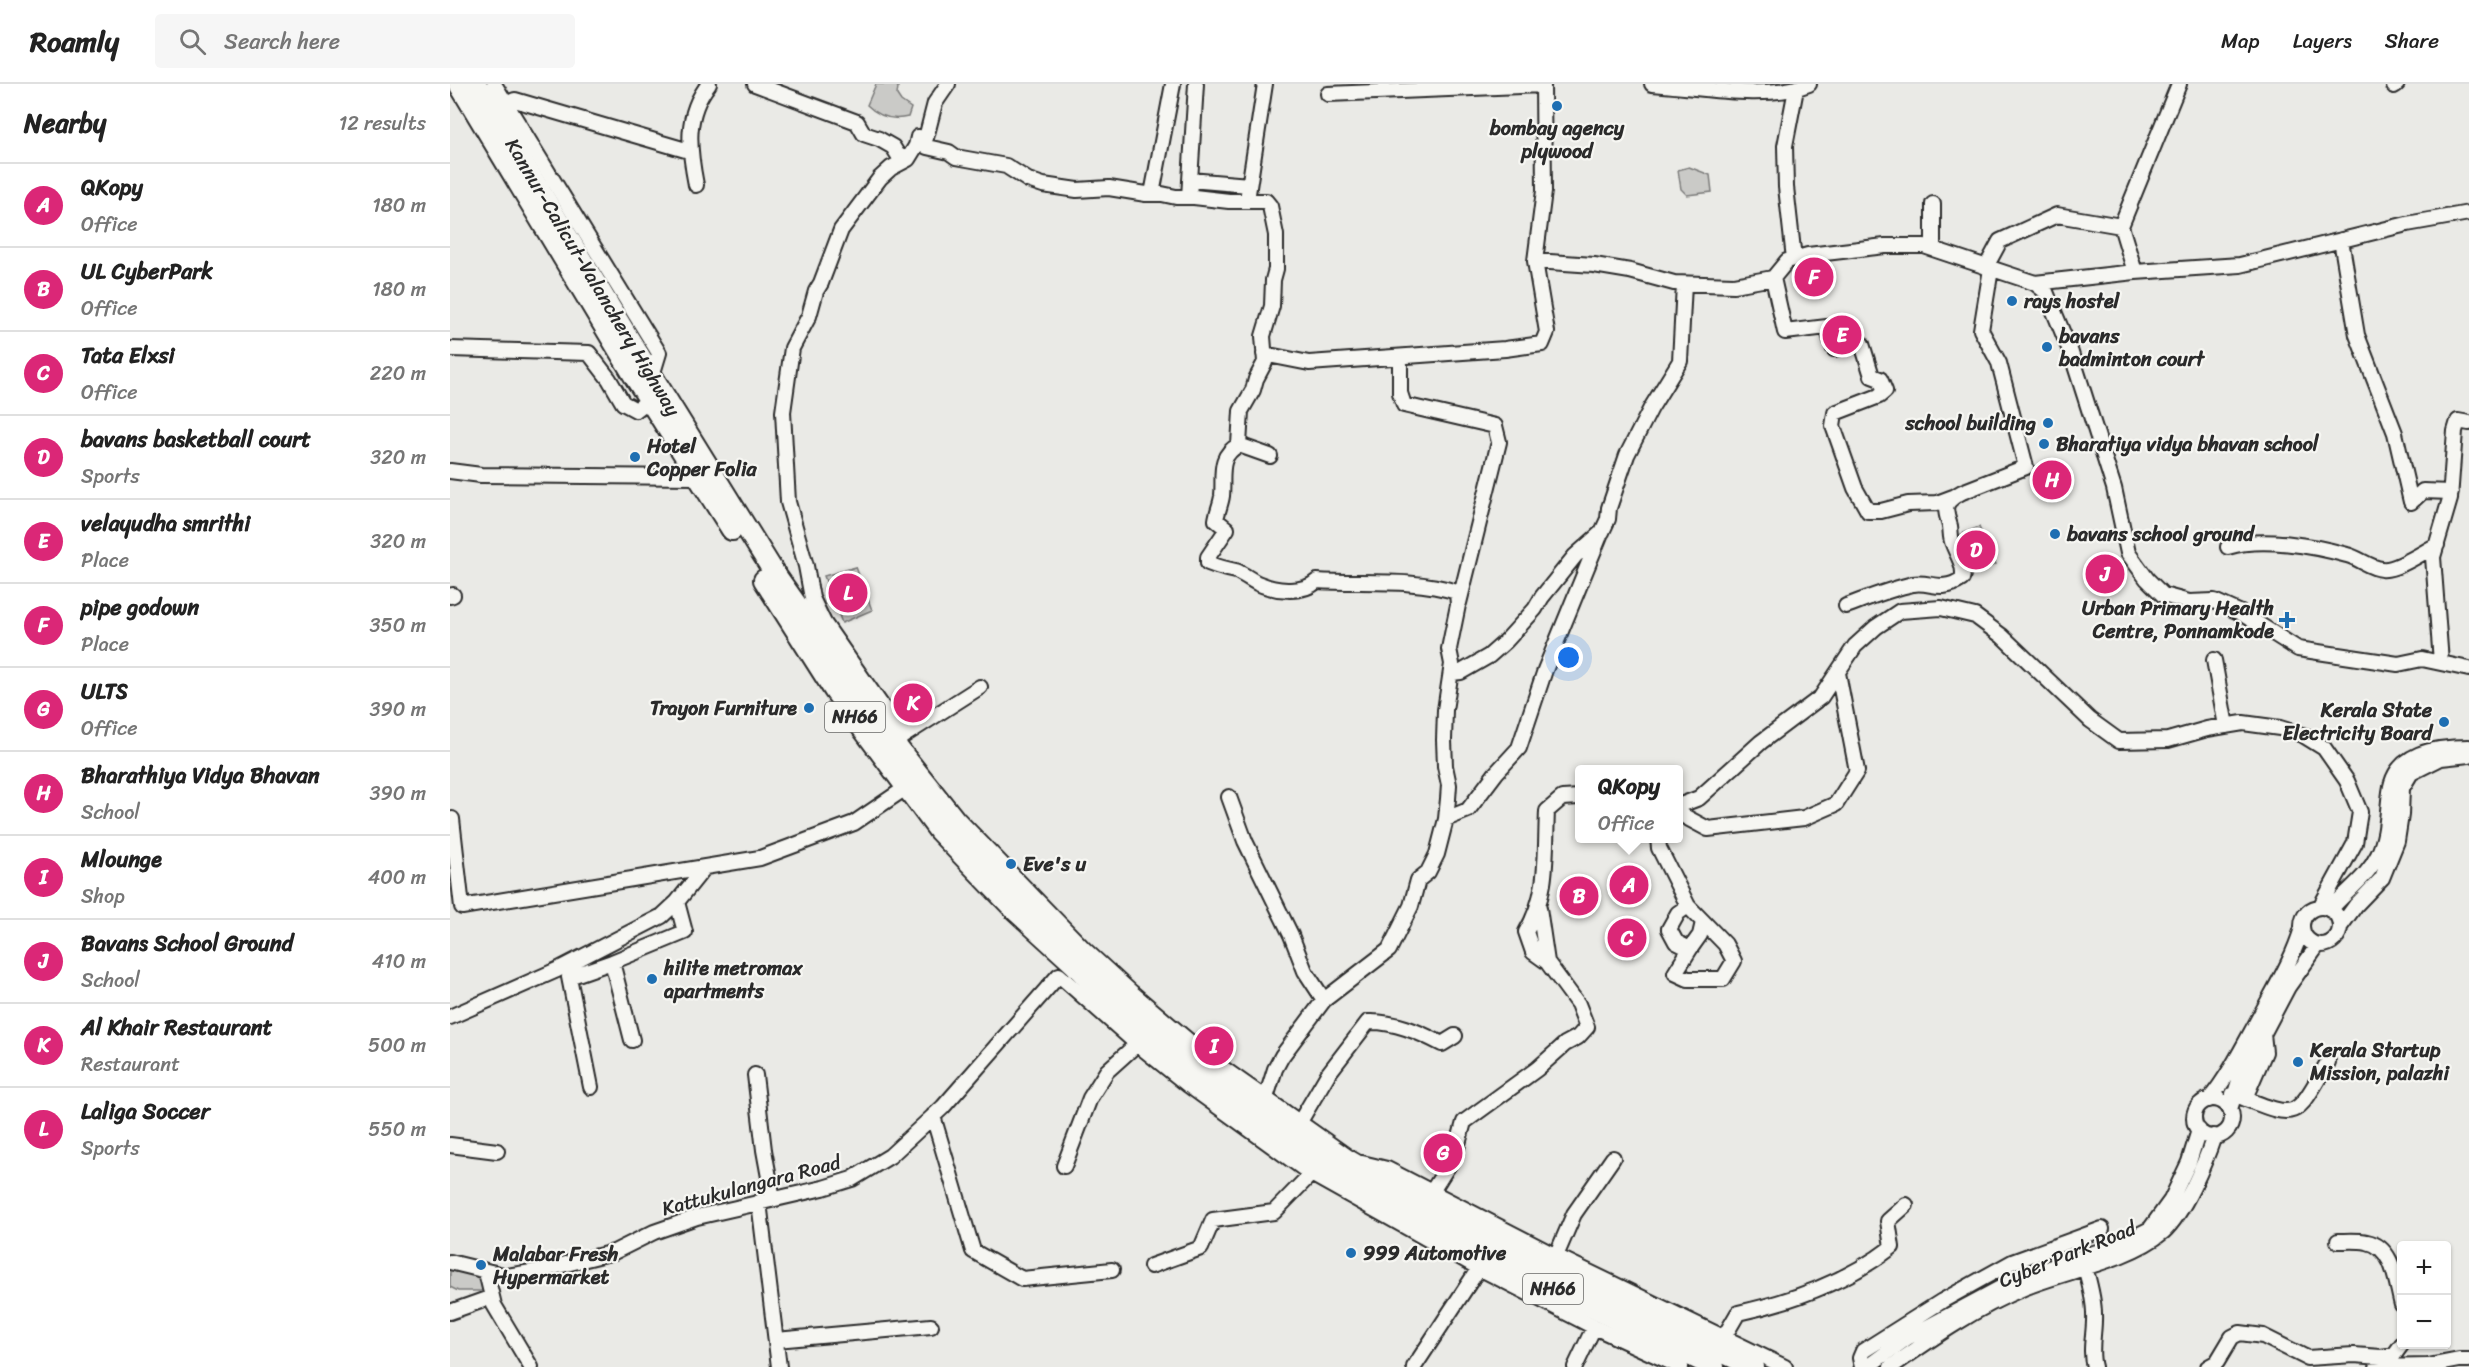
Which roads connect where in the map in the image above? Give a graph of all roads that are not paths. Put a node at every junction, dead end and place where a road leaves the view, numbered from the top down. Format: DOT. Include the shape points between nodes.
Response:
graph roads {
  1 [pos="459,84"];
  2 [pos="476,84"];
  3 [pos="494,84"];
  4 [pos="709,84"];
  5 [pos="755,84"];
  6 [pos="948,84"];
  7 [pos="1173,84"];
  8 [pos="1196,84"];
  9 [pos="1265,84"];
  10 [pos="1652,84"];
  11 [pos="2179,84"];
  12 [pos="1543,85"];
  13 [pos="1684,85"];
  14 [pos="1803,87"];
  15 [pos="450,88"];
  16 [pos="1328,94"];
  17 [pos="506,104"];
  18 [pos="480,119"];
  19 [pos="918,137"];
  20 [pos="689,151"];
  21 [pos="908,159"];
  22 [pos="1190,180"];
  23 [pos="696,185"];
  24 [pos="1249,185"];
  25 [pos="1152,194"];
  26 [pos="1189,197"];
  27 [pos="1247,200"];
  28 [pos="1933,204"];
  29 [pos="2469,213"];
  30 [pos="2121,226"];
  31 [pos="2341,240"];
  32 [pos="1933,249"];
  33 [pos="1794,259"];
  34 [pos="1535,261"];
  35 [pos="1989,268"];
  36 [pos="2135,272"];
  37 [pos="1773,278"];
  38 [pos="2035,283"];
  39 [pos="1684,284"];
  40 [pos="450,349"];
  41 [pos="1264,354"];
  42 [pos="1400,357"];
  43 [pos="652,376"];
  44 [pos="649,400"];
  45 [pos="2469,423"];
  46 [pos="1239,445"];
  47 [pos="1270,456"];
  48 [pos="450,471"];
  49 [pos="698,477"];
  50 [pos="2451,492"];
  51 [pos="1953,497"];
  52 [pos="1602,532"];
  53 [pos="2437,545"];
  54 [pos="2228,547"];
  55 [pos="1458,605"];
  56 [pos="1846,606"];
  57 [pos="2214,660"];
  58 [pos="2441,662"];
  59 [pos="2469,669"];
  60 [pos="1451,673"];
  61 [pos="1838,673"];
  62 [pos="980,687"];
  63 [pos="2226,726"];
  64 [pos="899,739"];
  65 [pos="2469,747"];
  66 [pos="2469,755"];
  67 [pos="907,787"];
  68 [pos="1229,797"];
  69 [pos="1575,797"];
  70 [pos="1683,804"];
  71 [pos="1683,816"];
  72 [pos="1446,819"];
  73 [pos="450,820"];
  74 [pos="1658,843"];
  75 [pos="705,867"];
  76 [pos="677,902"];
  77 [pos="1688,906"];
  78 [pos="2325,908"];
  79 [pos="1703,922"];
  80 [pos="2340,927"];
  81 [pos="2302,928"];
  82 [pos="2318,945"];
  83 [pos="1690,949"];
  84 [pos="612,962"];
  85 [pos="1324,1000"];
  86 [pos="450,1017"];
  87 [pos="1455,1036"];
  88 [pos="632,1040"];
  89 [pos="1137,1044"];
  90 [pos="2328,1062"];
  91 [pos="755,1075"];
  92 [pos="591,1087"];
  93 [pos="2239,1096"];
  94 [pos="2209,1100"];
  95 [pos="1265,1101"];
  96 [pos="2230,1109"];
  97 [pos="933,1116"];
  98 [pos="1298,1125"];
  99 [pos="2199,1130"];
  100 [pos="2214,1137"];
  101 [pos="450,1145"];
  102 [pos="496,1150"];
  103 [pos="1613,1158"];
  104 [pos="1346,1159"];
  105 [pos="1064,1166"];
  106 [pos="1311,1174"];
  107 [pos="1431,1193"];
  108 [pos="773,1198"];
  109 [pos="759,1202"];
  110 [pos="1906,1204"];
  111 [pos="2102,1229"];
  112 [pos="2338,1241"];
  113 [pos="1556,1256"];
  114 [pos="450,1262"];
  115 [pos="1151,1266"];
  116 [pos="2085,1267"];
  117 [pos="1479,1268"];
  118 [pos="1112,1270"];
  119 [pos="486,1272"];
  120 [pos="2400,1295"];
  121 [pos="492,1297"];
  122 [pos="450,1312"];
  123 [pos="931,1326"];
  124 [pos="1594,1327"];
  125 [pos="776,1340"];
  126 [pos="2398,1349"];
  127 [pos="1713,1353"];
  128 [pos="2469,1360"];
  129 [pos="2323,1364"];
  130 [pos="1676,1366"];
  131 [pos="531,1367"];
  132 [pos="779,1367"];
  133 [pos="1414,1367"];
  134 [pos="1575,1367"];
  135 [pos="1753,1367"];
  136 [pos="1785,1367"];
  137 [pos="1862,1367"];
  138 [pos="1867,1367"];
  139 [pos="1891,1367"];
  140 [pos="2094,1367"];
  141 [pos="2208,1367"];
  142 [pos="2369,1367"];
  143 [pos="2378,1367"];
  1 -- 18 [label="highway, Kannur-Calicut-Valanchery Highway / NH66"];
  2 -- 43 [label="highway, Kannur-Calicut-Valanchery Highway / NH66"];
  3 -- 17 [label="street"];
  4 -- 20 [label="street" via="699,96 691,118"];
  5 -- 21 [label="street" via="857,122 864,134 886,143"];
  6 -- 19 [label="street" via="935,103 926,138"];
  7 -- 25 [label="street"];
  8 -- 22 [label="street"];
  9 -- 24 [label="street"];
  10 -- 13 [label="street"];
  11 -- 30 [label="street"];
  12 -- 16 [label="street"];
  12 -- 34 [label="street" via="1545,191"];
  13 -- 14 [label="street" via="1763,92"];
  14 -- 33 [label="street" via="1785,146"];
  15 -- 18 [label="street" via="468,117"];
  17 -- 20 [label="street" via="515,100"];
  17 -- 43 [label="street" via="659,353"];
  18 -- 44 [label="highway, Kannur-Calicut-Valanchery Highway / NH66"];
  19 -- 21 [label="street"];
  19 -- 25 [label="street" via="927,147 1006,166 1043,185"];
  20 -- 23 [label="street"];
  21 -- 64 [label="street" via="880,178 841,230 809,316 796,335 783,412 788,502 812,598 824,622 891,719"];
  22 -- 24 [label="street"];
  22 -- 26 [label="street"];
  24 -- 27 [label="street"];
  25 -- 26 [label="street"];
  26 -- 27 [label="street"];
  27 -- 41 [label="street" via="1266,201 1276,235 1276,269 1272,306 1263,336"];
  28 -- 32 [label="street"];
  29 -- 31 [label="street"];
  30 -- 35 [label="street" via="2057,215 2000,242"];
  30 -- 36 [label="street"];
  31 -- 36 [label="street" via="2240,265"];
  31 -- 50 [label="street" via="2357,335 2395,434 2411,502 2423,491"];
  32 -- 33 [label="street" via="1885,246"];
  32 -- 35 [label="street"];
  33 -- 37 [label="street" via="1787,261"];
  34 -- 39 [label="street" via="1594,265"];
  34 -- 42 [label="street" via="1548,332 1542,344"];
  35 -- 38 [label="street"];
  35 -- 51 [label="street" via="1981,330 2000,367 2026,467"];
  36 -- 38 [label="street"];
  37 -- 39 [label="street" via="1734,285"];
  37 -- 51 [label="street" via="1785,332 1827,327 1834,349 1862,344 1872,376 1880,379 1885,391 1835,413 1833,426 1855,488 1868,511 1937,503"];
  38 -- 58 [label="street" via="2046,292 2071,353 2114,488 2128,553 2163,595 2189,602 2214,601 2298,649 2398,664 2415,659"];
  39 -- 52 [label="street" via="1680,361 1627,455"];
  40 -- 44 [label="street" via="589,353 623,403 636,410"];
  41 -- 42 [label="street" via="1309,363"];
  41 -- 46 [label="street" via="1263,367 1241,411"];
  42 -- 55 [label="street" via="1404,405 1495,426 1500,442"];
  43 -- 64 [label="highway, Kannur-Calicut-Valanchery Highway / NH66" via="775,574"];
  44 -- 49 [label="highway, Kannur-Calicut-Valanchery Highway / NH66"];
  45 -- 50 [label="street" via="2458,421 2455,431"];
  46 -- 47 [label="street"];
  46 -- 55 [label="street" via="1226,458 1216,520 1227,529 1208,563 1274,589 1302,588 1317,581 1443,587 1457,592"];
  48 -- 49 [label="street" via="482,475"];
  49 -- 67 [label="highway, Kannur-Calicut-Valanchery Highway / NH66" via="834,690"];
  50 -- 53 [label="street"];
  51 -- 56 [label="street" via="1945,512 1962,566 1962,579 1937,587 1915,584"];
  52 -- 60 [label="street" via="1575,556 1506,641 1489,656 1461,672"];
  52 -- 72 [label="street" via="1545,670 1520,748 1468,810"];
  53 -- 54 [label="street" via="2395,567 2382,569 2348,555 2311,548 2265,542 2242,542"];
  53 -- 58 [label="street" via="2433,557"];
  55 -- 60 [label="street" via="1449,650"];
  57 -- 63 [label="street"];
  58 -- 59 [label="street"];
  60 -- 72 [label="street" via="1443,751 1449,785"];
  61 -- 63 [label="street" via="1855,646 1900,610 1941,608 1975,616 2025,656 2090,720 2119,741 2168,740"];
  61 -- 70 [label="street" via="1821,697 1761,742 1699,798"];
  61 -- 71 [label="street" via="1857,771 1836,804 1804,818 1708,829"];
  62 -- 64 [label="street"];
  63 -- 78 [label="street" via="2252,724 2303,735 2324,748 2347,781 2360,812 2355,843"];
  64 -- 95 [label="highway, Kannur-Calicut-Valanchery Highway / NH66" via="955,820 1083,952 1209,1062"];
  65 -- 78 [label="street" via="2426,751 2397,771 2378,855 2362,880"];
  66 -- 80 [label="street" via="2441,758 2411,773 2402,788 2397,841 2382,878"];
  67 -- 75 [label="street" via="855,822 760,858"];
  67 -- 127 [label="highway, Kannur-Calicut-Valanchery Highway / NH66" via="939,831 1113,1005 1257,1119 1336,1173 1445,1236"];
  68 -- 85 [label="street" via="1305,971"];
  69 -- 107 [label="street" via="1562,798 1547,811 1547,866 1538,906 1547,962 1578,1004 1587,1027 1464,1122 1455,1155"];
  72 -- 85 [label="street" via="1437,854 1428,872 1418,880 1411,906 1389,950"];
  73 -- 75 [label="street" via="462,908"];
  74 -- 77 [label="street"];
  75 -- 76 [label="street"];
  76 -- 84 [label="street" via="685,932"];
  76 -- 86 [label="street" via="662,916 557,970"];
  77 -- 79 [label="street"];
  77 -- 83 [label="street" via="1678,913 1669,929 1676,942"];
  78 -- 80 [label="street" via="2336,915"];
  78 -- 81 [label="street" via="2314,908 2304,916"];
  79 -- 83 [label="street"];
  79 -- 83 [label="street" via="1725,944 1734,961 1723,979 1688,979 1675,973"];
  80 -- 82 [label="street" via="2335,939"];
  81 -- 82 [label="street" via="2307,939"];
  81 -- 94 [label="street" via="2275,988 2224,1081"];
  82 -- 93 [label="street" via="2288,987 2263,1034"];
  84 -- 88 [label="street"];
  84 -- 92 [label="street" via="569,977"];
  85 -- 95 [label="street" via="1282,1056"];
  87 -- 98 [label="street" via="1442,1044 1383,1021 1368,1022 1328,1074"];
  89 -- 97 [label="street, Kattukulangara Road" via="1059,975"];
  89 -- 105 [label="street" via="1107,1071 1096,1089"];
  89 -- 106 [label="street"];
  90 -- 93 [label="street" via="2305,1102 2289,1113"];
  91 -- 108 [label="street"];
  93 -- 96 [label="street"];
  94 -- 96 [label="street" via="2221,1101"];
  94 -- 99 [label="street" via="2196,1112"];
  95 -- 98 [label="highway, Kannur-Calicut-Valanchery Highway / NH66"];
  96 -- 100 [label="street" via="2230,1127"];
  97 -- 108 [label="street, Kattukulangara Road" via="890,1156 852,1179"];
  97 -- 118 [label="street" via="973,1251 1022,1279"];
  98 -- 104 [label="highway, Kannur-Calicut-Valanchery Highway / NH66"];
  99 -- 100 [label="street"];
  99 -- 138 [label="street" via="2190,1162 2171,1200 2150,1228 2118,1245 2019,1278 1907,1338"];
  100 -- 116 [label="street, Cyber Park Road" via="2186,1199 2165,1230 2152,1241"];
  101 -- 102 [label="street"];
  103 -- 113 [label="street" via="1574,1215"];
  104 -- 107 [label="street" via="1387,1169"];
  104 -- 127 [label="highway, Kannur-Calicut-Valanchery Highway / NH66" via="1447,1218"];
  106 -- 115 [label="street" via="1274,1212 1213,1220 1201,1248"];
  106 -- 117 [label="street"];
  107 -- 113 [label="street"];
  108 -- 109 [label="street, Kattukulangara Road"];
  109 -- 119 [label="street, Kattukulangara Road" via="696,1217 614,1252 507,1276"];
  109 -- 125 [label="street"];
  110 -- 127 [label="street" via="1888,1221 1892,1247 1856,1272 1779,1304 1738,1313"];
  111 -- 137 [label="street" via="2012,1262 1942,1301 1863,1351"];
  112 -- 120 [label="street" via="2367,1242 2385,1252"];
  113 -- 127 [label="street"];
  114 -- 119 [label="street, Kattukulangara Road"];
  116 -- 139 [label="street, Cyber Park Road" via="2023,1288 1956,1324"];
  116 -- 140 [label="street" via="2093,1302"];
  117 -- 124 [label="street"];
  117 -- 133 [label="street"];
  119 -- 121 [label="street"];
  121 -- 122 [label="street"];
  121 -- 131 [label="street"];
  123 -- 125 [label="street"];
  124 -- 130 [label="street"];
  124 -- 134 [label="street"];
  125 -- 132 [label="street"];
  126 -- 129 [label="street" via="2394,1355 2354,1355"];
  127 -- 135 [label="highway, Kannur-Calicut-Valanchery Highway / NH66"];
  127 -- 136 [label="street"];
  128 -- 143 [label="street"];
  129 -- 141 [label="street" via="2263,1336 2240,1333 2232,1337 2217,1362"];
  129 -- 142 [label="street"];
}
